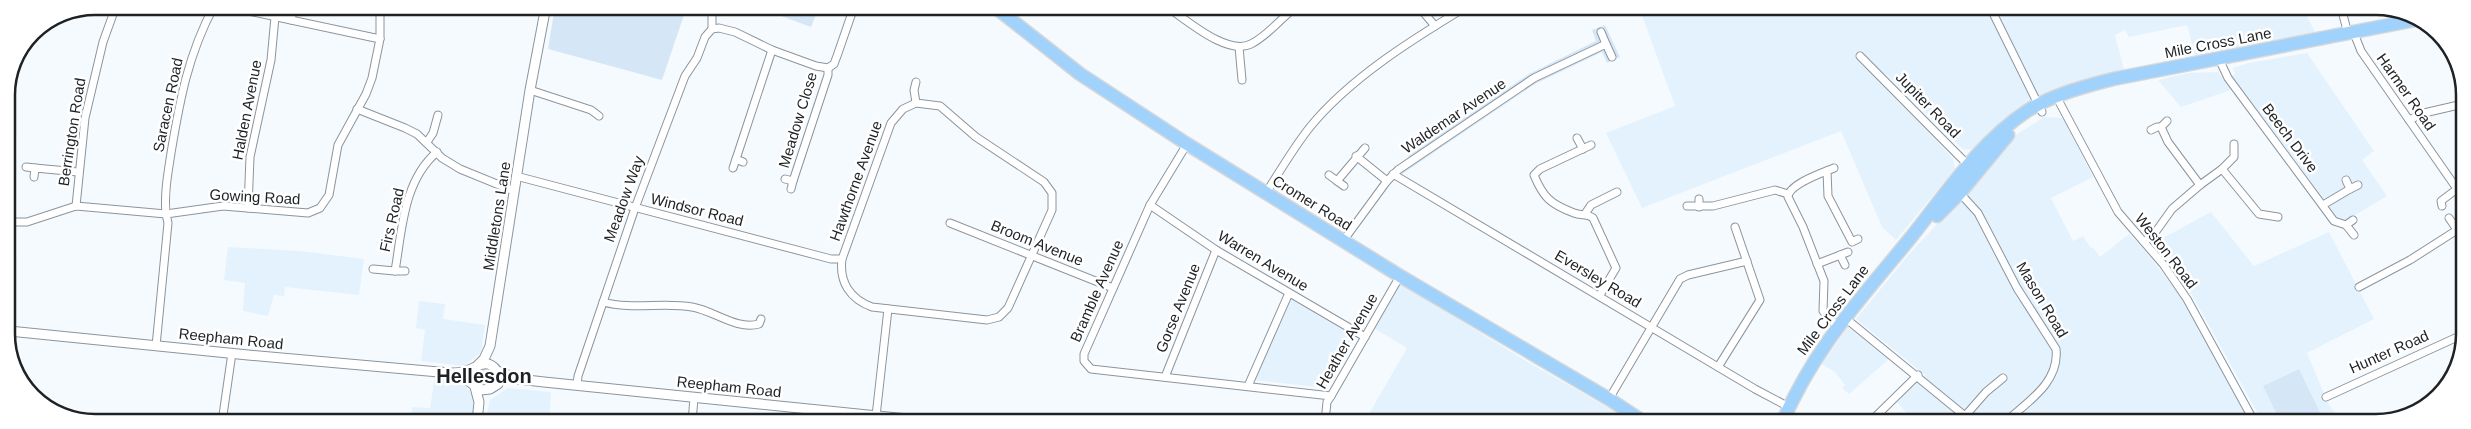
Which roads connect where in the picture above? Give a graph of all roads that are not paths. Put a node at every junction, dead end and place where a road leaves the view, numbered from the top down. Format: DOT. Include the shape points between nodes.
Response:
graph roads {
  1 [pos="113,15"];
  2 [pos="209,15"];
  3 [pos="266,15"];
  4 [pos="292,15"];
  5 [pos="380,15"];
  6 [pos="544,15"];
  7 [pos="712,15"];
  8 [pos="851,15"];
  9 [pos="1005,15"];
  10 [pos="1179,15"];
  11 [pos="1286,15"];
  12 [pos="1426,15"];
  13 [pos="1453,15"];
  14 [pos="1994,15"];
  15 [pos="2343,15"];
  16 [pos="275,17"];
  17 [pos="291,20"];
  18 [pos="2407,22"];
  19 [pos="1435,26"];
  20 [pos="712,29"];
  21 [pos="1601,32"];
  22 [pos="2351,34"];
  23 [pos="380,39"];
  24 [pos="1606,44"];
  25 [pos="1239,47"];
  26 [pos="772,50"];
  27 [pos="1860,56"];
  28 [pos="1612,57"];
  29 [pos="2219,59"];
  30 [pos="828,68"];
  31 [pos="1242,80"];
  32 [pos="916,82"];
  33 [pos="530,90"];
  34 [pos="2058,99"];
  35 [pos="916,103"];
  36 [pos="2456,106"];
  37 [pos="2040,108"];
  38 [pos="357,109"];
  39 [pos="438,115"];
  40 [pos="599,116"];
  41 [pos="2408,120"];
  42 [pos="2167,121"];
  43 [pos="2161,127"];
  44 [pos="2151,130"];
  45 [pos="1577,138"];
  46 [pos="427,142"];
  47 [pos="1187,144"];
  48 [pos="2234,144"];
  49 [pos="1591,145"];
  50 [pos="1365,148"];
  51 [pos="1583,149"];
  52 [pos="437,152"];
  53 [pos="1356,156"];
  54 [pos="26,167"];
  55 [pos="35,168"];
  56 [pos="733,168"];
  57 [pos="1972,169"];
  58 [pos="2222,169"];
  59 [pos="78,172"];
  60 [pos="1393,174"];
  61 [pos="1329,175"];
  62 [pos="516,176"];
  63 [pos="34,177"];
  64 [pos="785,179"];
  65 [pos="1387,180"];
  66 [pos="2346,180"];
  67 [pos="1337,181"];
  68 [pos="2456,182"];
  69 [pos="2200,185"];
  70 [pos="2358,185"];
  71 [pos="1344,186"];
  72 [pos="1956,189"];
  73 [pos="2350,189"];
  74 [pos="2456,190"];
  75 [pos="514,191"];
  76 [pos="1617,192"];
  77 [pos="1266,193"];
  78 [pos="1788,194"];
  79 [pos="1150,205"];
  80 [pos="2322,205"];
  81 [pos="76,206"];
  82 [pos="1687,206"];
  83 [pos="2442,206"];
  84 [pos="248,208"];
  85 [pos="635,208"];
  86 [pos="166,214"];
  87 [pos="1585,214"];
  88 [pos="2278,216"];
  89 [pos="2449,218"];
  90 [pos="2354,220"];
  91 [pos="15,222"];
  92 [pos="950,223"];
  93 [pos="2346,225"];
  94 [pos="1735,227"];
  95 [pos="2456,228"];
  96 [pos="2456,231"];
  97 [pos="2354,235"];
  98 [pos="1343,242"];
  99 [pos="2144,242"];
  100 [pos="1216,250"];
  101 [pos="1032,255"];
  102 [pos="1840,255"];
  103 [pos="842,259"];
  104 [pos="1747,261"];
  105 [pos="1817,264"];
  106 [pos="1845,265"];
  107 [pos="373,269"];
  108 [pos="395,271"];
  109 [pos="404,271"];
  110 [pos="1400,276"];
  111 [pos="2359,287"];
  112 [pos="1113,288"];
  113 [pos="1288,293"];
  114 [pos="1600,295"];
  115 [pos="603,302"];
  116 [pos="888,309"];
  117 [pos="1841,322"];
  118 [pos="762,323"];
  119 [pos="1650,327"];
  120 [pos="15,331"];
  121 [pos="1365,338"];
  122 [pos="2456,338"];
  123 [pos="156,346"];
  124 [pos="490,346"];
  125 [pos="232,354"];
  126 [pos="476,366"];
  127 [pos="1718,367"];
  128 [pos="496,369"];
  129 [pos="450,373"];
  130 [pos="1918,375"];
  131 [pos="1165,377"];
  132 [pos="2003,378"];
  133 [pos="518,379"];
  134 [pos="577,385"];
  135 [pos="474,386"];
  136 [pos="1248,386"];
  137 [pos="492,388"];
  138 [pos="1331,396"];
  139 [pos="2326,397"];
  140 [pos="694,398"];
  141 [pos="1609,399"];
  142 [pos="1789,407"];
  143 [pos="1623,408"];
  144 [pos="479,411"];
  145 [pos="223,414"];
  146 [pos="478,414"];
  147 [pos="693,414"];
  148 [pos="812,414"];
  149 [pos="876,414"];
  150 [pos="1326,414"];
  151 [pos="1632,414"];
  152 [pos="1636,414"];
  153 [pos="1786,414"];
  154 [pos="1878,414"];
  155 [pos="1963,414"];
  156 [pos="1967,414"];
  157 [pos="2013,414"];
  158 [pos="2251,414"];
  1 -- 59 [label="street, Berrington Road" via="92,81"];
  2 -- 86 [label="street, Saracen Road" via="182,87 165,200"];
  3 -- 16 [label="street"];
  4 -- 17 [label="street"];
  5 -- 23 [label="street, Gowing Road"];
  6 -- 33 [label="street, Middletons Lane"];
  7 -- 20 [label="street, Meadow Way"];
  8 -- 30 [label="street" via="834,64"];
  9 -- 47 [label="highway, Cromer Road" via="1080,74"];
  10 -- 25 [label="street" via="1224,44"];
  11 -- 25 [label="street" via="1256,40"];
  12 -- 19 [label="street"];
  13 -- 19 [label="street"];
  14 -- 37 [label="street"];
  15 -- 22 [label="street, Harmer Road"];
  16 -- 17 [label="street"];
  16 -- 84 [label="street, Halden Avenue" via="270,60 250,157"];
  17 -- 23 [label="street"];
  18 -- 22 [label="highway, Mile Cross Lane"];
  19 -- 77 [label="street" via="1362,77 1327,108 1297,144"];
  20 -- 26 [label="street" via="724,28"];
  20 -- 85 [label="street, Meadow Way" via="685,76"];
  21 -- 24 [label="street"];
  22 -- 29 [label="highway, Mile Cross Lane"];
  22 -- 41 [label="street, Harmer Road"];
  23 -- 38 [label="street, Gowing Road" via="372,78"];
  24 -- 28 [label="street"];
  24 -- 60 [label="street, Waldemar Avenue" via="1534,78"];
  25 -- 31 [label="street"];
  26 -- 30 [label="street"];
  26 -- 56 [label="street" via="740,161"];
  27 -- 57 [label="street, Jupiter Road"];
  29 -- 34 [label="highway, Mile Cross Lane" via="2074,88"];
  29 -- 80 [label="street, Beech Drive" via="2228,78"];
  30 -- 64 [label="street, Meadow Close" via="792,185"];
  32 -- 35 [label="street"];
  33 -- 40 [label="street" via="591,110"];
  33 -- 62 [label="street, Middletons Lane"];
  34 -- 37 [label="highway, Mile Cross Lane"];
  34 -- 99 [label="street, Weston Road" via="2118,212"];
  35 -- 101 [label="street, Hawthorne Avenue" via="940,106 976,137 1049,187 1052,210"];
  35 -- 103 [label="street, Hawthorne Avenue" via="903,109 891,123"];
  36 -- 41 [label="street"];
  37 -- 57 [label="highway, Mile Cross Lane" via="2000,132"];
  38 -- 46 [label="street" via="405,128"];
  38 -- 84 [label="street, Gowing Road" via="338,145 329,195 320,208 299,214"];
  39 -- 46 [label="street" via="434,133"];
  41 -- 68 [label="street, Harmer Road"];
  42 -- 43 [label="street"];
  43 -- 44 [label="street"];
  43 -- 69 [label="street" via="2168,142"];
  45 -- 51 [label="street"];
  46 -- 52 [label="street"];
  47 -- 77 [label="highway, Cromer Road"];
  47 -- 79 [label="street, Bramble Avenue"];
  48 -- 58 [label="street" via="2234,157"];
  49 -- 51 [label="street"];
  50 -- 53 [label="street"];
  51 -- 87 [label="street" via="1540,168 1534,175 1545,197 1574,213"];
  52 -- 75 [label="street" via="460,169"];
  52 -- 108 [label="street, Firs Road" via="408,195"];
  53 -- 65 [label="street"];
  53 -- 67 [label="street"];
  54 -- 55 [label="street"];
  55 -- 59 [label="street"];
  55 -- 63 [label="street"];
  57 -- 72 [label="highway, Mile Cross Lane"];
  58 -- 69 [label="street"];
  58 -- 88 [label="street" via="2258,214"];
  59 -- 81 [label="street, Berrington Road"];
  60 -- 65 [label="street, Waldemar Avenue"];
  60 -- 114 [label="street, Eversley Road"];
  61 -- 67 [label="street"];
  62 -- 75 [label="street, Middletons Lane"];
  62 -- 85 [label="street, Windsor Road"];
  65 -- 98 [label="street, Waldemar Avenue"];
  66 -- 73 [label="street"];
  67 -- 71 [label="street"];
  69 -- 99 [label="street" via="2172,209"];
  70 -- 73 [label="street"];
  72 -- 117 [label="highway, Mile Cross Lane"];
  72 -- 157 [label="street, Mason Road" via="1978,213 2017,288 2056,350 2051,378"];
  73 -- 80 [label="street"];
  74 -- 83 [label="street, Harmer Road" via="2441,201"];
  75 -- 124 [label="street, Middletons Lane"];
  76 -- 87 [label="street" via="1591,205"];
  77 -- 98 [label="highway, Cromer Road"];
  78 -- 82 [label="street" via="1775,190 1713,206 1699,203"];
  78 -- 102 [label="street" via="1794,186 1830,169 1828,196 1851,245"];
  78 -- 105 [label="street"];
  79 -- 100 [label="street, Warren Avenue"];
  79 -- 112 [label="street, Bramble Avenue"];
  80 -- 93 [label="street, Beech Drive" via="2336,223"];
  81 -- 86 [label="street, Gowing Road"];
  81 -- 91 [label="street" via="27,222"];
  84 -- 86 [label="street, Gowing Road" via="214,207"];
  85 -- 103 [label="street, Windsor Road" via="831,259"];
  85 -- 115 [label="street, Meadow Way"];
  86 -- 123 [label="street" via="168,223"];
  87 -- 114 [label="street" via="1593,218 1616,268"];
  89 -- 95 [label="street"];
  90 -- 93 [label="street"];
  92 -- 101 [label="street, Broom Avenue"];
  93 -- 97 [label="street, Beech Drive"];
  94 -- 104 [label="street"];
  96 -- 111 [label="street"];
  98 -- 110 [label="highway, Cromer Road"];
  99 -- 158 [label="street, Weston Road" via="2187,299"];
  100 -- 113 [label="street, Warren Avenue"];
  100 -- 131 [label="street, Gorse Avenue"];
  101 -- 112 [label="street, Broom Avenue"];
  101 -- 116 [label="street, Hawthorne Avenue" via="1008,308 998,317 987,320"];
  102 -- 105 [label="street"];
  102 -- 106 [label="street"];
  103 -- 116 [label="street, Hawthorne Avenue" via="842,276 852,296 872,307"];
  104 -- 119 [label="street" via="1680,279"];
  104 -- 127 [label="street" via="1760,300"];
  105 -- 117 [label="street" via="1824,287 1822,311"];
  107 -- 108 [label="street, Firs Road"];
  108 -- 109 [label="street, Firs Road"];
  110 -- 121 [label="street, Heather Avenue"];
  110 -- 141 [label="highway, Cromer Road"];
  112 -- 131 [label="street, Bramble Avenue" via="1084,354 1086,365 1091,369"];
  113 -- 121 [label="street, Warren Avenue"];
  113 -- 136 [label="street"];
  114 -- 119 [label="street, Eversley Road"];
  115 -- 118 [label="street" via="623,306 692,307 742,325"];
  115 -- 134 [label="street, Meadow Way"];
  116 -- 149 [label="street"];
  117 -- 130 [label="street"];
  117 -- 142 [label="highway, Mile Cross Lane" via="1808,370"];
  119 -- 127 [label="street, Eversley Road"];
  119 -- 141 [label="street"];
  120 -- 123 [label="street, Reepham Road"];
  121 -- 138 [label="street, Heather Avenue"];
  122 -- 139 [label="street, Hunter Road"];
  123 -- 125 [label="street, Reepham Road"];
  124 -- 126 [label="street, Middletons Lane" via="484,359"];
  124 -- 128 [label="street, Middletons Lane"];
  125 -- 129 [label="street, Reepham Road"];
  125 -- 145 [label="street"];
  126 -- 128 [label="street, Reepham Road" via="489,364"];
  126 -- 129 [label="street, Reepham Road" via="464,372"];
  126 -- 135 [label="street" via="470,376"];
  127 -- 142 [label="street, Eversley Road"];
  128 -- 133 [label="street, Reepham Road"];
  128 -- 137 [label="street" via="497,381"];
  129 -- 135 [label="street, Reepham Road"];
  130 -- 154 [label="street"];
  130 -- 155 [label="street"];
  131 -- 136 [label="street, Bramble Avenue"];
  132 -- 156 [label="street"];
  133 -- 134 [label="street, Reepham Road"];
  133 -- 137 [label="street, Reepham Road"];
  134 -- 140 [label="street, Reepham Road"];
  135 -- 137 [label="street, Reepham Road" via="481,390"];
  135 -- 144 [label="street" via="479,396"];
  136 -- 138 [label="street, Bramble Avenue"];
  137 -- 144 [label="street"];
  138 -- 150 [label="street, Heather Avenue"];
  140 -- 147 [label="street"];
  140 -- 148 [label="street, Reepham Road"];
  141 -- 143 [label="highway, Cromer Road"];
  142 -- 153 [label="highway, Mile Cross Lane"];
  143 -- 151 [label="highway, Cromer Road"];
  143 -- 152 [label="highway, Cromer Road"];
  144 -- 146 [label="street"];
}
